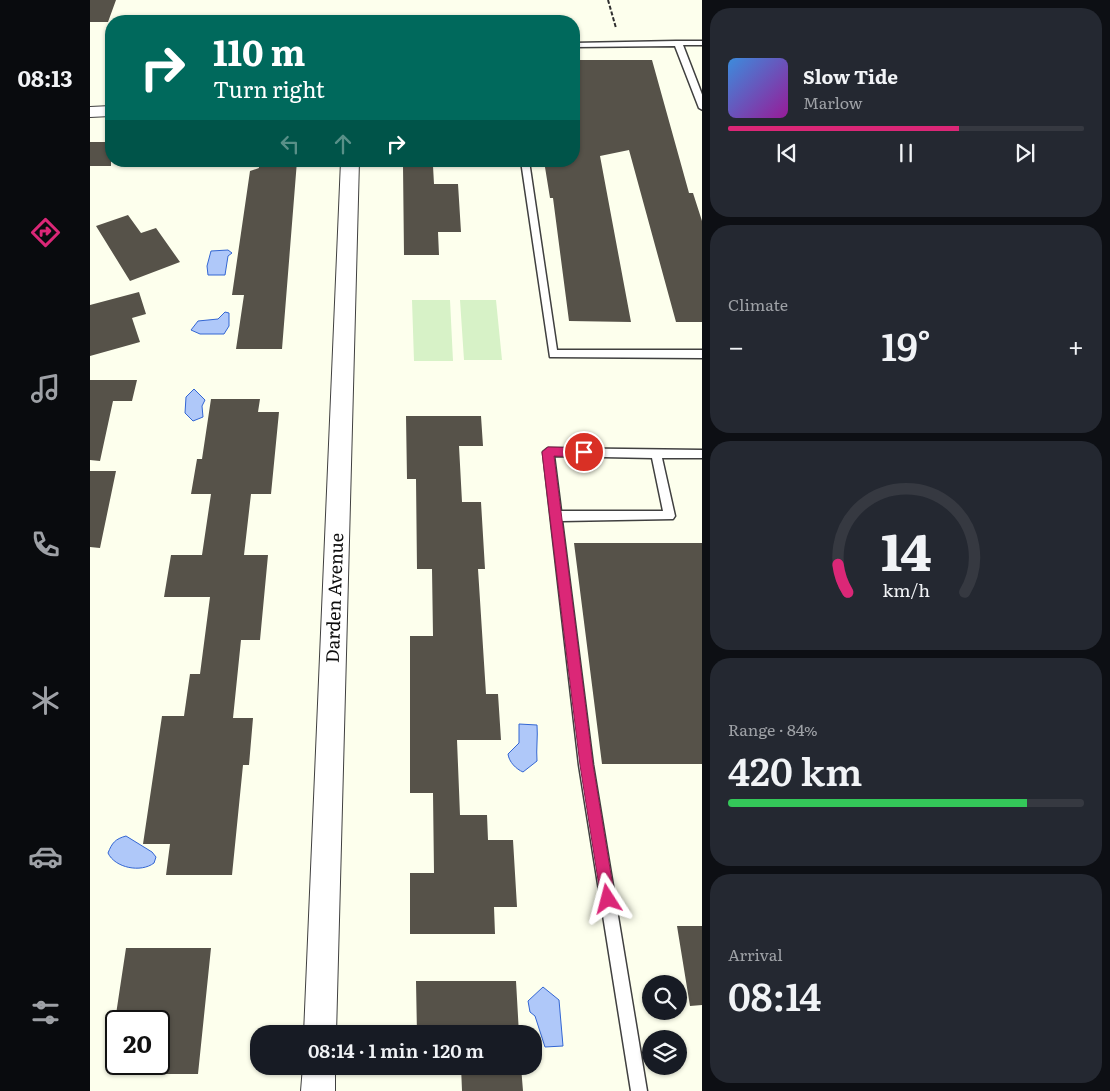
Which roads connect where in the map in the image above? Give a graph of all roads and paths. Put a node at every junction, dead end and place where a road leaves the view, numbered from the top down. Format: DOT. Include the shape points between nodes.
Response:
graph roads {
  1 [pos="608,0"];
  2 [pos="625,28"];
  3 [pos="678,43"];
  4 [pos="702,43"];
  5 [pos="580,45"];
  6 [pos="702,108"];
  7 [pos="90,112"];
  8 [pos="105,112"];
  9 [pos="350,167"];
  10 [pos="526,167"];
  11 [pos="702,354"];
  12 [pos="656,453"];
  13 [pos="702,454"];
  14 [pos="556,516"];
  15 [pos="320,1025"];
  16 [pos="319,1075"];
  17 [pos="318,1091"];
  18 [pos="639,1091"];
  1 -- 2 [label="path" via="615,28"];
  3 -- 4 [label="lane"];
  3 -- 5 [label="lane"];
  3 -- 6 [label="lane"];
  7 -- 8 [label="street"];
  9 -- 15 [label="street, Darden Avenue"];
  10 -- 11 [label="lane" via="553,354"];
  12 -- 13 [label="lane"];
  12 -- 14 [label="lane" via="548,452"];
  12 -- 14 [label="lane" via="669,516"];
  14 -- 18 [label="lane" via="586,765"];
  16 -- 17 [label="street"];
}
